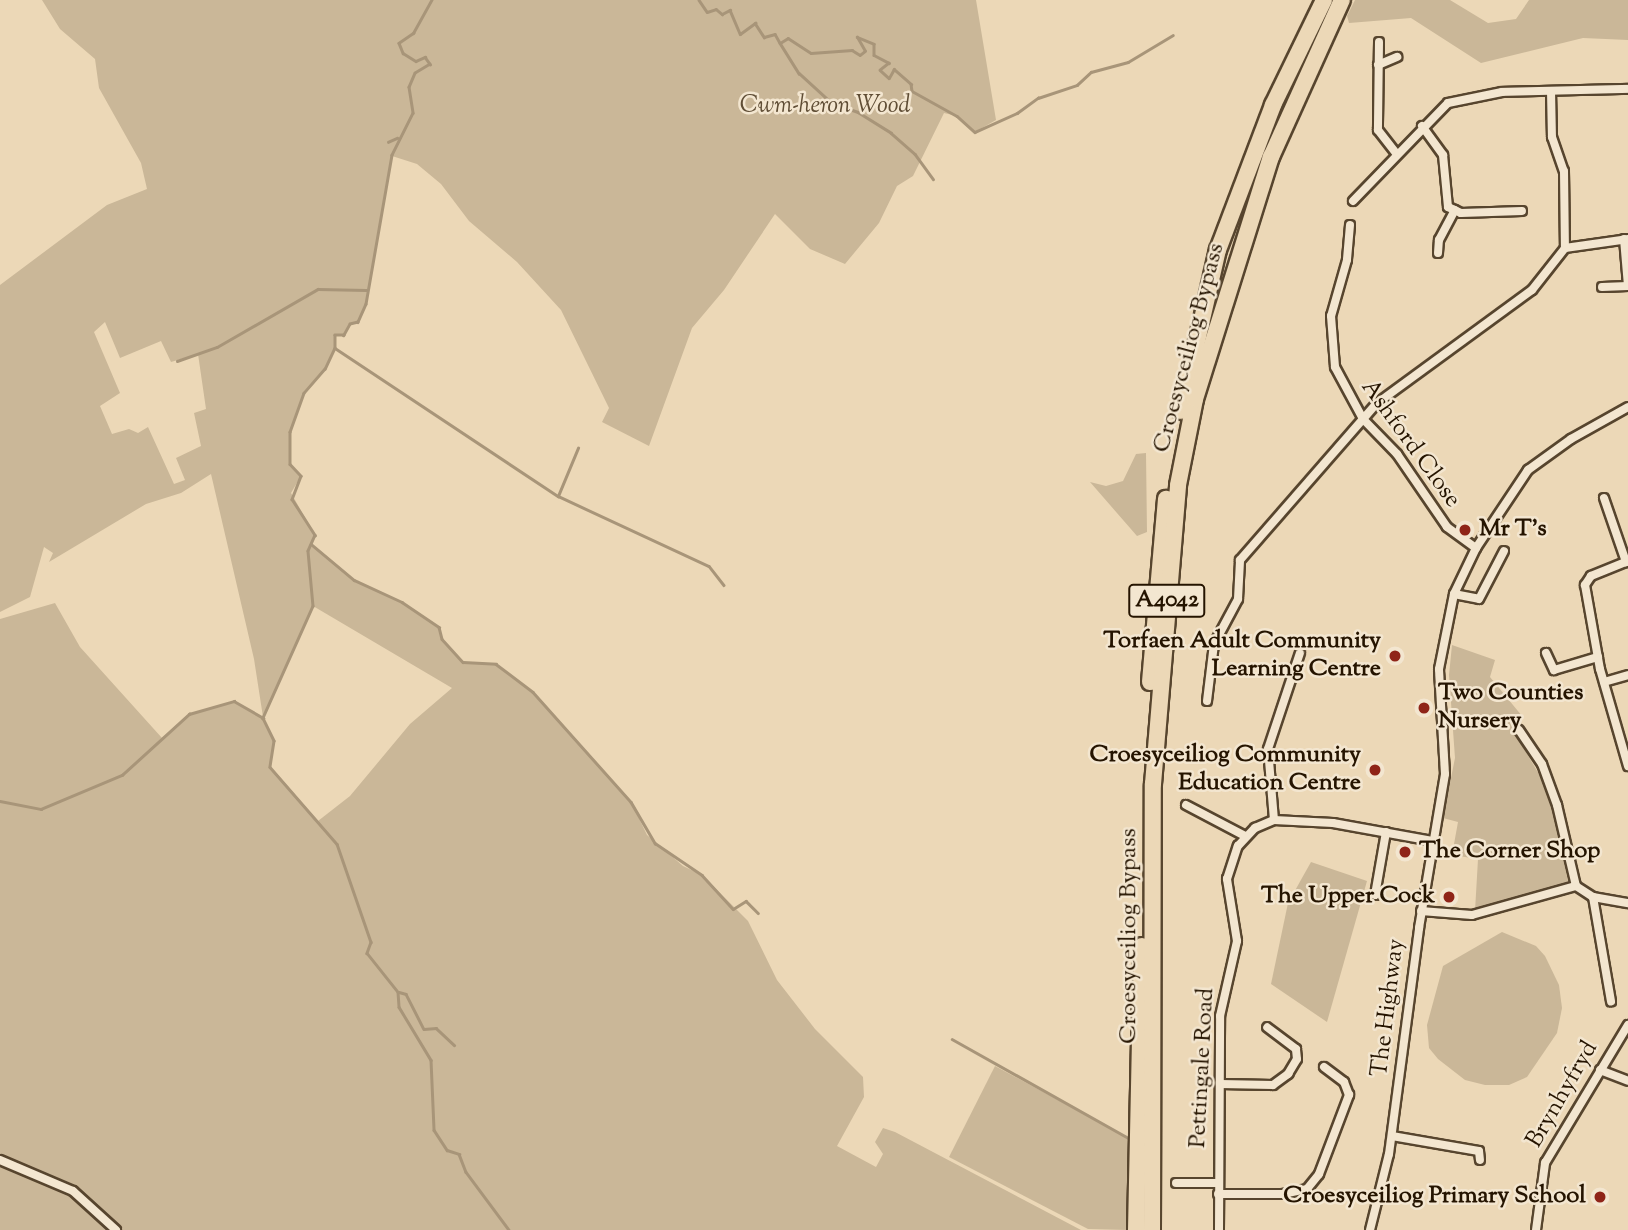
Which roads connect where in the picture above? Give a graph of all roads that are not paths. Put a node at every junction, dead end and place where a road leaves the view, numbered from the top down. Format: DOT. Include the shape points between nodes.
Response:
graph roads {
  1 [pos="1324,0"];
  2 [pos="1342,0"];
  3 [pos="1379,42"];
  4 [pos="1397,57"];
  5 [pos="1378,65"];
  6 [pos="1628,89"];
  7 [pos="1551,92"];
  8 [pos="1422,126"];
  9 [pos="1397,154"];
  10 [pos="1353,201"];
  11 [pos="1455,210"];
  12 [pos="1522,211"];
  13 [pos="1350,225"];
  14 [pos="1626,239"];
  15 [pos="1564,248"];
  16 [pos="1438,253"];
  17 [pos="1628,286"];
  18 [pos="1602,287"];
  19 [pos="1628,407"];
  20 [pos="1363,419"];
  21 [pos="1604,498"];
  22 [pos="1476,548"];
  23 [pos="1504,551"];
  24 [pos="1627,561"];
  25 [pos="1454,594"];
  26 [pos="1300,653"];
  27 [pos="1546,653"];
  28 [pos="1598,657"];
  29 [pos="1628,675"];
  30 [pos="1604,682"];
  31 [pos="1207,701"];
  32 [pos="1519,730"];
  33 [pos="1628,766"];
  34 [pos="1186,805"];
  35 [pos="1274,820"];
  36 [pos="1385,832"];
  37 [pos="1245,836"];
  38 [pos="1432,841"];
  39 [pos="1576,886"];
  40 [pos="1375,895"];
  41 [pos="1593,897"];
  42 [pos="1628,903"];
  43 [pos="1421,911"];
  44 [pos="1611,1000"];
  45 [pos="1628,1025"];
  46 [pos="1267,1027"];
  47 [pos="1276,1034"];
  48 [pos="1270,1043"];
  49 [pos="1600,1070"];
  50 [pos="1322,1080"];
  51 [pos="1628,1081"];
  52 [pos="1220,1084"];
  53 [pos="1392,1136"];
  54 [pos="0,1160"];
  55 [pos="1480,1160"];
  56 [pos="1176,1183"];
  57 [pos="1218,1184"];
  58 [pos="1218,1194"];
  59 [pos="116,1230"];
  60 [pos="1136,1230"];
  61 [pos="1152,1230"];
  62 [pos="1219,1230"];
  63 [pos="1370,1230"];
  64 [pos="1535,1230"];
  1 -- 60 [label="highway, Croesyceiliog Bypass / A4042" via="1273,105 1218,250 1168,480 1155,585 1145,781"];
  2 -- 61 [label="highway, Croesyceiliog Bypass / A4042" via="1270,157 1195,399 1178,485 1153,784"];
  3 -- 5 [label="street"];
  4 -- 5 [label="street"];
  5 -- 9 [label="street" via="1378,130"];
  6 -- 7 [label="street"];
  7 -- 8 [label="street" via="1470,96 1448,103"];
  7 -- 15 [label="street" via="1552,137 1564,172"];
  8 -- 9 [label="street"];
  8 -- 11 [label="street" via="1443,155 1448,207"];
  9 -- 10 [label="street"];
  11 -- 12 [label="street"];
  11 -- 16 [label="street" via="1439,240"];
  13 -- 20 [label="street, Ashford Close" via="1330,338 1335,367"];
  14 -- 15 [label="street"];
  14 -- 17 [label="street"];
  15 -- 20 [label="street" via="1532,290 1388,395"];
  17 -- 18 [label="street"];
  19 -- 22 [label="street, The Highway" via="1528,470"];
  20 -- 22 [label="street, Ashford Close" via="1397,454 1447,527"];
  20 -- 31 [label="street" via="1240,560 1238,598 1214,644"];
  21 -- 24 [label="street"];
  22 -- 25 [label="street, The Highway"];
  23 -- 25 [label="street" via="1479,600"];
  24 -- 28 [label="street" via="1591,576 1585,585"];
  25 -- 38 [label="street, The Highway" via="1440,649 1444,775"];
  26 -- 35 [label="street" via="1268,749"];
  27 -- 28 [label="street" via="1554,670"];
  28 -- 30 [label="street"];
  29 -- 30 [label="street"];
  30 -- 33 [label="street"];
  32 -- 39 [label="street" via="1542,764 1557,805"];
  34 -- 37 [label="street"];
  35 -- 36 [label="street"];
  35 -- 37 [label="street"];
  36 -- 38 [label="street"];
  36 -- 40 [label="street"];
  37 -- 52 [label="street, Pettingale Road" via="1227,878 1238,927 1220,1016"];
  38 -- 43 [label="street, The Highway"];
  39 -- 41 [label="street"];
  39 -- 43 [label="street" via="1472,915"];
  41 -- 42 [label="street"];
  41 -- 44 [label="street"];
  43 -- 53 [label="street, The Highway"];
  45 -- 49 [label="street, Brynhyfryd"];
  46 -- 47 [label="street"];
  47 -- 48 [label="street"];
  47 -- 52 [label="street" via="1297,1052 1282,1081"];
  49 -- 51 [label="street"];
  49 -- 64 [label="street, Brynhyfryd" via="1545,1163"];
  50 -- 58 [label="street" via="1326,1069 1345,1082 1349,1095 1319,1174 1307,1189 1283,1194"];
  52 -- 57 [label="street, Pettingale Road"];
  53 -- 55 [label="street" via="1479,1151"];
  53 -- 63 [label="street, The Highway"];
  54 -- 59 [label="street" via="73,1191"];
  56 -- 57 [label="street, Pettingale Road"];
  57 -- 58 [label="street, Pettingale Road"];
  58 -- 62 [label="street, Pettingale Road"];
}
